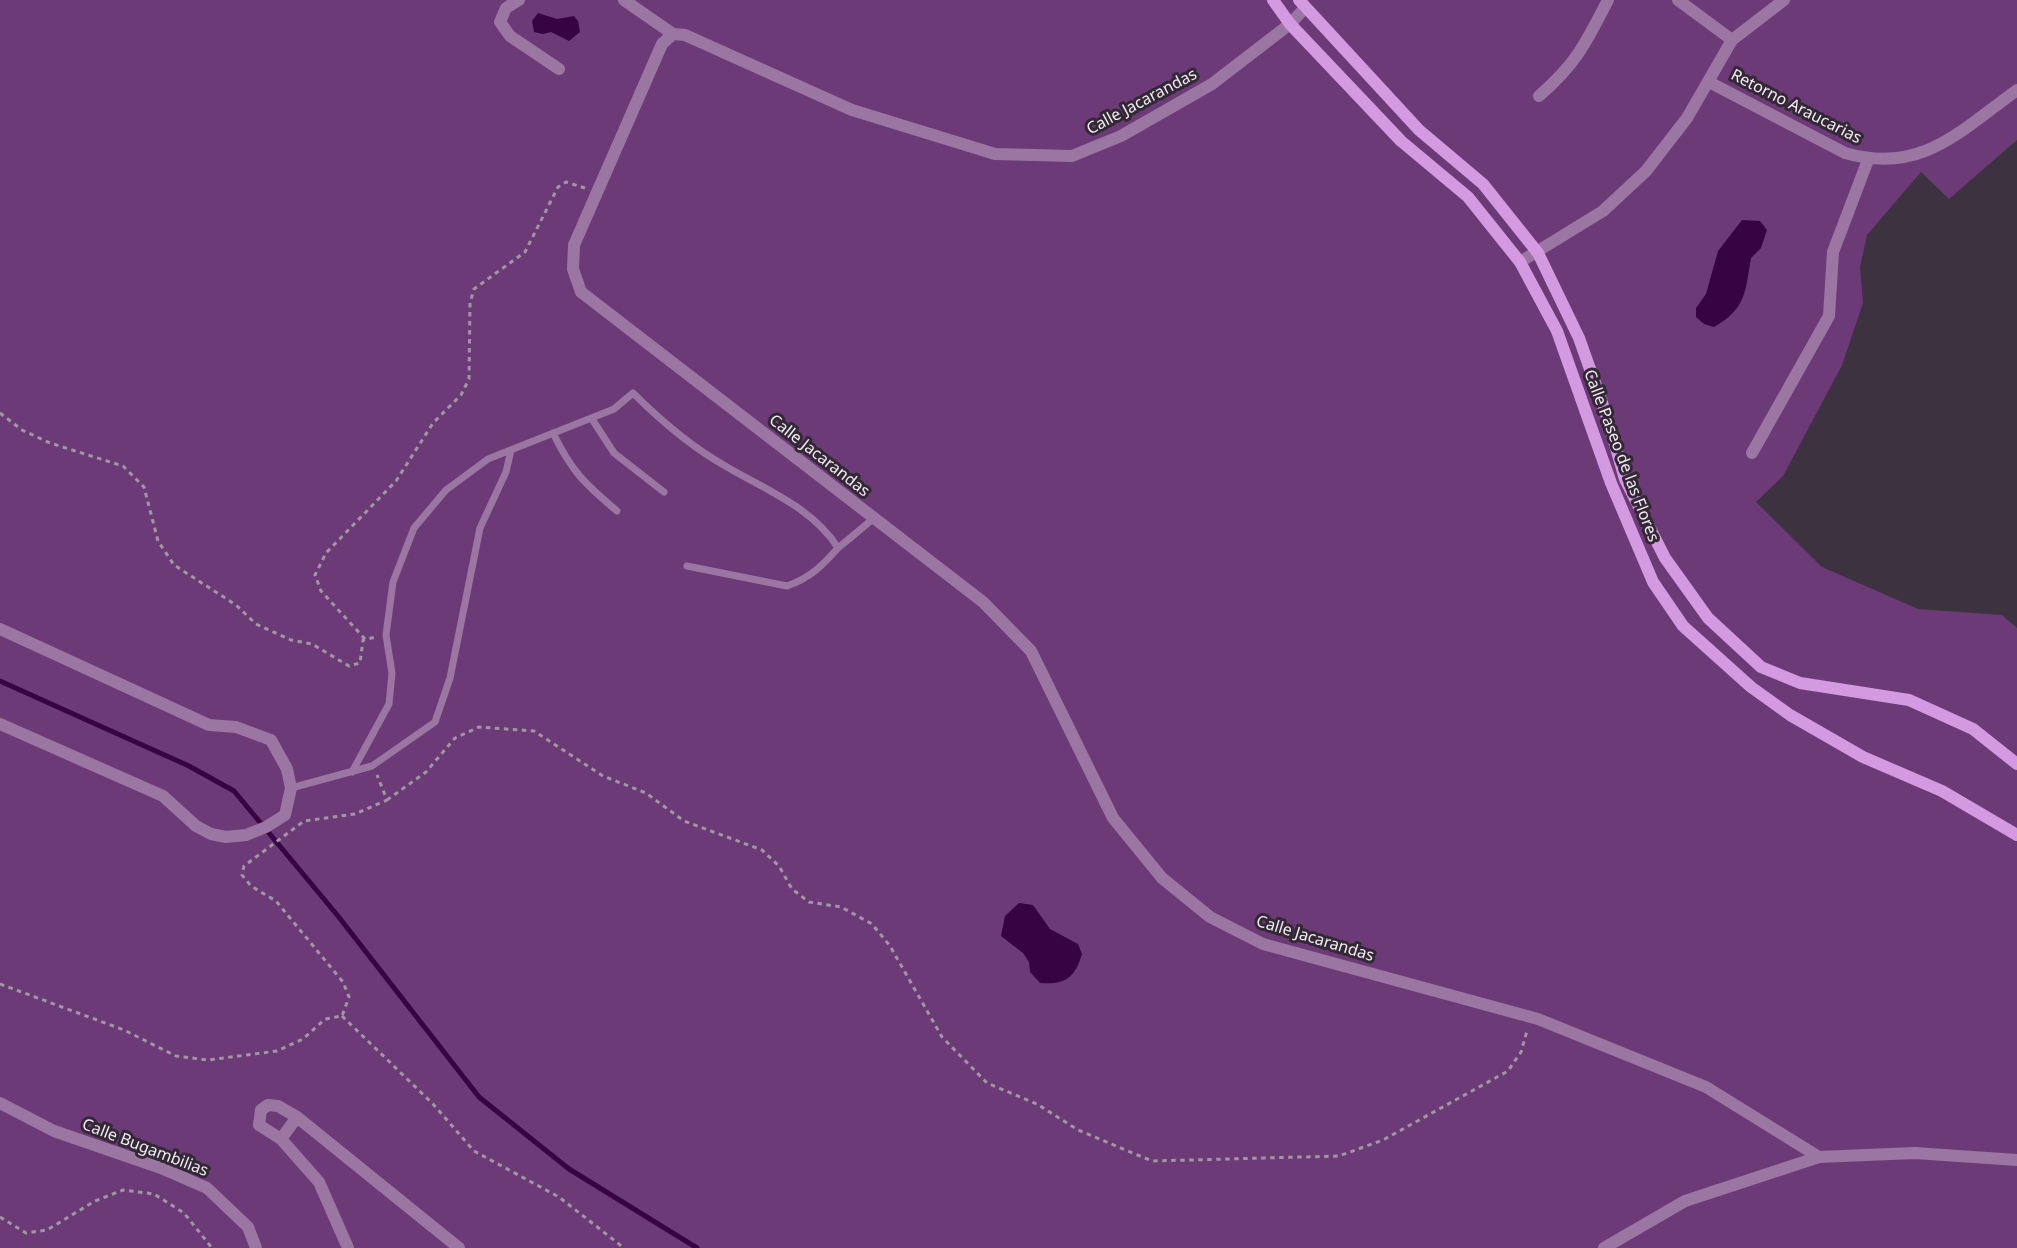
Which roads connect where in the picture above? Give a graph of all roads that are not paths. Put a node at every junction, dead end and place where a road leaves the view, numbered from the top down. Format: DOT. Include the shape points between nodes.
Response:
graph roads {
  1 [pos="519,0"];
  2 [pos="624,0"];
  3 [pos="1273,0"];
  4 [pos="1608,0"];
  5 [pos="1678,0"];
  6 [pos="1784,0"];
  7 [pos="1302,4"];
  8 [pos="1290,24"];
  9 [pos="673,34"];
  10 [pos="1732,40"];
  11 [pos="559,69"];
  12 [pos="1709,82"];
  13 [pos="2017,90"];
  14 [pos="1539,96"];
  15 [pos="1868,160"];
  16 [pos="1538,253"];
  17 [pos="1520,262"];
  18 [pos="592,419"];
  19 [pos="553,433"];
  20 [pos="511,450"];
  21 [pos="1752,453"];
  22 [pos="664,492"];
  23 [pos="617,511"];
  24 [pos="873,519"];
  25 [pos="838,548"];
  26 [pos="687,566"];
  27 [pos="0,629"];
  28 [pos="0,724"];
  29 [pos="2017,764"];
  30 [pos="352,772"];
  31 [pos="291,788"];
  32 [pos="2017,835"];
  33 [pos="0,1103"];
  34 [pos="297,1117"];
  35 [pos="281,1139"];
  36 [pos="1818,1157"];
  37 [pos="2017,1160"];
  38 [pos="256,1248"];
  39 [pos="348,1248"];
  40 [pos="459,1248"];
  41 [pos="1604,1248"];
  1 -- 11 [label="street" via="506,8 500,22 510,36"];
  2 -- 9 [label="street"];
  3 -- 8 [label="street, Calle Paseo de las Flores"];
  4 -- 14 [label="street" via="1586,45 1566,73"];
  5 -- 10 [label="street"];
  6 -- 10 [label="street"];
  7 -- 8 [label="street, Calle Jacarandas"];
  7 -- 16 [label="street, Calle Paseo de las Flores" via="1419,130 1483,183"];
  8 -- 9 [label="street, Calle Jacarandas" via="1212,84 1121,136 1072,156 984,151 852,110 685,35"];
  8 -- 17 [label="street, Calle Paseo de las Flores" via="1401,141 1468,197"];
  9 -- 24 [label="street, Calle Jacarandas" via="662,44 574,245 573,269 581,292"];
  10 -- 12 [label="street"];
  12 -- 15 [label="street, Retorno Araucarias" via="1845,153"];
  12 -- 16 [label="street" via="1646,171 1603,211"];
  13 -- 15 [label="street" via="1943,144 1912,157"];
  15 -- 21 [label="street" via="1833,252 1829,316"];
  16 -- 17 [label="street"];
  16 -- 29 [label="street, Calle Paseo de las Flores" via="1579,338 1625,479 1665,558 1708,618 1761,667 1800,683 1909,700 1972,729"];
  17 -- 32 [label="street, Calle Paseo de las Flores" via="1557,331 1611,483 1653,582 1683,626 1751,687 1790,715 1863,758 1942,791"];
  18 -- 19 [label="lane"];
  18 -- 22 [label="lane" via="614,453"];
  18 -- 25 [label="lane" via="614,409 633,393 698,448 779,494 830,536"];
  19 -- 20 [label="lane"];
  19 -- 23 [label="lane" via="569,465"];
  20 -- 30 [label="lane" via="506,472 480,528 450,678 435,722 372,766"];
  20 -- 30 [label="lane" via="488,459 446,490 414,528 393,582 386,635 392,673 389,704"];
  24 -- 25 [label="lane"];
  24 -- 36 [label="street, Calle Jacarandas" via="983,602 1030,651 1113,818 1162,878 1210,917 1263,944 1531,1017 1706,1087"];
  25 -- 26 [label="lane" via="818,571 787,586"];
  27 -- 31 [label="street" via="209,725 236,727 271,740 287,769"];
  28 -- 31 [label="street" via="163,796 196,826 225,837 246,835 285,815"];
  30 -- 31 [label="lane"];
  33 -- 38 [label="street, Calle Bugambilias" via="54,1131 160,1167 207,1188 248,1227"];
  34 -- 35 [label="street"];
  34 -- 35 [label="street" via="278,1106 268,1105 261,1110 259,1125"];
  34 -- 40 [label="street"];
  35 -- 39 [label="street" via="319,1182"];
  36 -- 37 [label="street" via="1915,1153"];
  36 -- 41 [label="street" via="1685,1201"];
}
